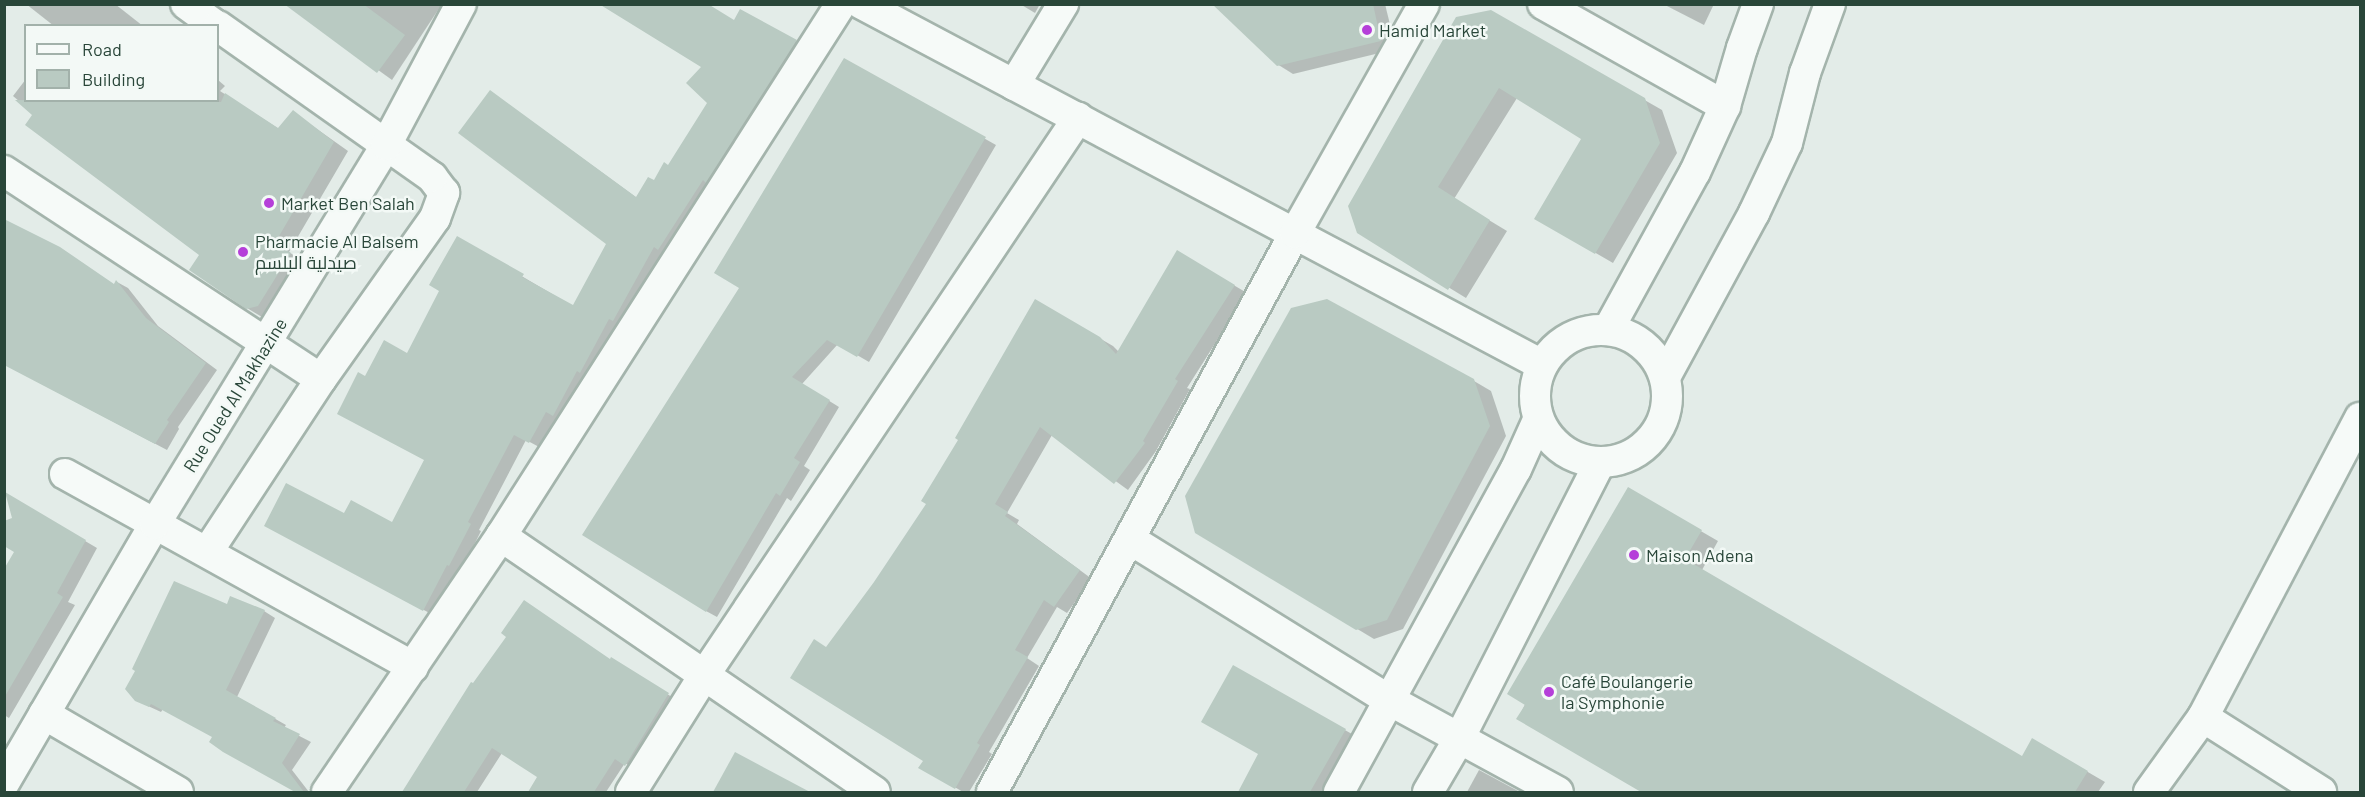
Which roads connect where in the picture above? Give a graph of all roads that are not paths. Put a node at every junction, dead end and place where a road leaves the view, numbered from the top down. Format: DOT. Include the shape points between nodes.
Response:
graph roads {
  1 [pos="186,4"];
  2 [pos="461,4"];
  3 [pos="841,4"];
  4 [pos="862,4"];
  5 [pos="1063,4"];
  6 [pos="1424,4"];
  7 [pos="1543,4"];
  8 [pos="1758,4"];
  9 [pos="1830,4"];
  10 [pos="214,24"];
  11 [pos="219,27"];
  12 [pos="1014,85"];
  13 [pos="1725,106"];
  14 [pos="1078,118"];
  15 [pos="386,145"];
  16 [pos="4,171"];
  17 [pos="1295,233"];
  18 [pos="1608,330"];
  19 [pos="267,342"];
  20 [pos="1542,366"];
  21 [pos="1665,377"];
  22 [pos="321,379"];
  23 [pos="2361,418"];
  24 [pos="1538,420"];
  25 [pos="1599,464"];
  26 [pos="65,474"];
  27 [pos="155,524"];
  28 [pos="501,536"];
  29 [pos="1131,540"];
  30 [pos="208,551"];
  31 [pos="413,667"];
  32 [pos="705,674"];
  33 [pos="1390,701"];
  34 [pos="44,714"];
  35 [pos="2203,717"];
  36 [pos="1459,740"];
  37 [pos="4,783"];
  38 [pos="178,792"];
  39 [pos="327,792"];
  40 [pos="631,792"];
  41 [pos="875,792"];
  42 [pos="992,792"];
  43 [pos="1339,792"];
  44 [pos="1428,792"];
  45 [pos="1558,792"];
  46 [pos="2149,792"];
  47 [pos="2321,792"];
  1 -- 10 [label="street"];
  2 -- 15 [label="street, Rue Oued Al Makhazine"];
  3 -- 28 [label="street"];
  4 -- 12 [label="street"];
  5 -- 12 [label="street"];
  6 -- 17 [label="street"];
  7 -- 13 [label="street"];
  8 -- 13 [label="street"];
  9 -- 21 [label="street" via="1805,73 1787,143 1754,213"];
  11 -- 15 [label="street"];
  12 -- 14 [label="street"];
  13 -- 18 [label="street" via="1695,172"];
  14 -- 17 [label="street"];
  14 -- 32 [label="street"];
  15 -- 19 [label="street, Rue Oued Al Makhazine"];
  15 -- 22 [label="street" via="432,177 444,193 435,218"];
  16 -- 19 [label="street"];
  17 -- 20 [label="street"];
  17 -- 29 [label="street"];
  18 -- 20 [label="street" via="1574,335 1555,347"];
  18 -- 21 [label="street" via="1639,341 1655,356"];
  19 -- 22 [label="street"];
  19 -- 27 [label="street, Rue Oued Al Makhazine"];
  20 -- 24 [label="street" via="1534,392"];
  21 -- 25 [label="street" via="1668,398 1655,437 1639,452 1620,461"];
  22 -- 30 [label="street"];
  23 -- 35 [label="street"];
  24 -- 25 [label="street" via="1552,442 1573,457"];
  24 -- 33 [label="street" via="1516,469"];
  25 -- 36 [label="street"];
  26 -- 27 [label="street"];
  27 -- 30 [label="street"];
  27 -- 34 [label="street, Rue Oued Al Makhazine"];
  28 -- 31 [label="street"];
  28 -- 32 [label="street"];
  29 -- 33 [label="street"];
  29 -- 42 [label="street"];
  30 -- 31 [label="street"];
  31 -- 39 [label="street"];
  32 -- 40 [label="street"];
  32 -- 41 [label="street"];
  33 -- 36 [label="street"];
  33 -- 43 [label="street"];
  34 -- 37 [label="street, Rue Oued Al Makhazine"];
  34 -- 38 [label="street"];
  35 -- 46 [label="street"];
  35 -- 47 [label="street"];
  36 -- 44 [label="street"];
  36 -- 45 [label="street"];
}
